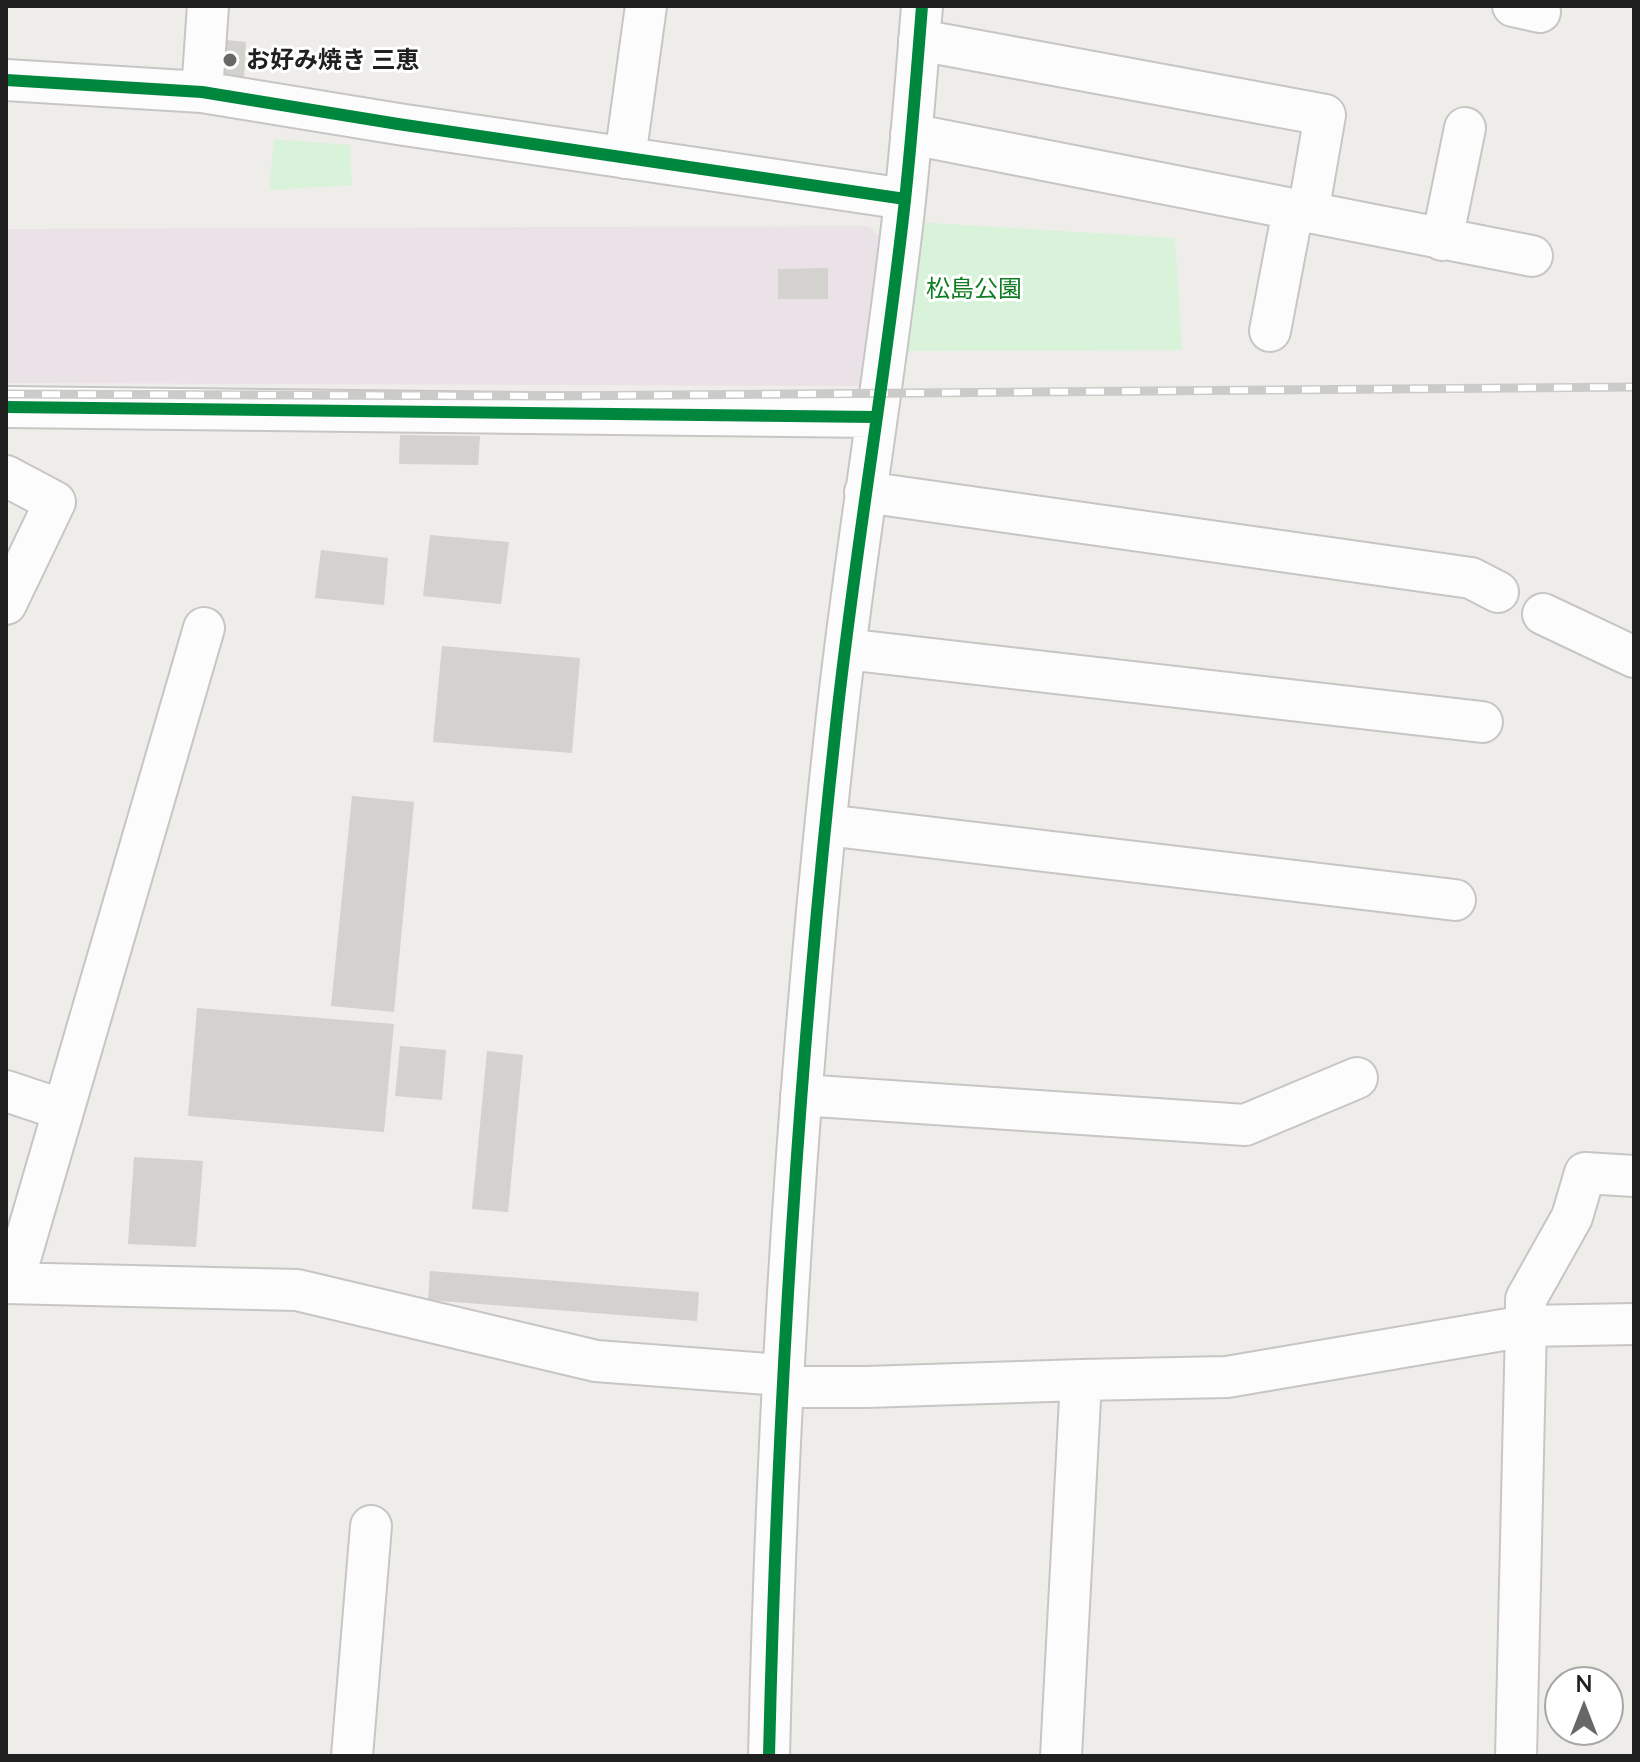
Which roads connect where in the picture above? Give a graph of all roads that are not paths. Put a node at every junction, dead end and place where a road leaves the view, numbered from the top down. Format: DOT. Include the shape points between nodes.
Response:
graph roads {
  1 [pos="208,6"];
  2 [pos="646,6"];
  3 [pos="921,23"];
  4 [pos="6,80"];
  5 [pos="202,92"];
  6 [pos="1465,128"];
  7 [pos="911,134"];
  8 [pos="625,158"];
  9 [pos="905,199"];
  10 [pos="1300,212"];
  11 [pos="1442,240"];
  12 [pos="1532,256"];
  13 [pos="1270,331"];
  14 [pos="6,407"];
  15 [pos="875,417"];
  16 [pos="6,476"];
  17 [pos="865,492"];
  18 [pos="1498,592"];
  19 [pos="6,604"];
  20 [pos="1543,614"];
  21 [pos="204,628"];
  22 [pos="845,649"];
  23 [pos="1634,657"];
  24 [pos="1482,722"];
  25 [pos="826,825"];
  26 [pos="1455,900"];
  27 [pos="1357,1078"];
  28 [pos="6,1091"];
  29 [pos="801,1095"];
  30 [pos="63,1110"];
  31 [pos="1634,1176"];
  32 [pos="10,1283"];
  33 [pos="1634,1324"];
  34 [pos="1526,1326"];
  35 [pos="1081,1380"];
  36 [pos="781,1381"];
  37 [pos="371,1526"];
  38 [pos="352,1756"];
  39 [pos="769,1756"];
  40 [pos="1061,1756"];
  41 [pos="1516,1756"];
  1 -- 5 [label="street"];
  2 -- 8 [label="street"];
  3 -- 7 [label="street"];
  3 -- 10 [label="street" via="1325,115"];
  4 -- 5 [label="street"];
  5 -- 8 [label="street"];
  6 -- 11 [label="street"];
  7 -- 9 [label="street"];
  7 -- 10 [label="street"];
  8 -- 9 [label="street"];
  9 -- 15 [label="street"];
  10 -- 11 [label="street"];
  10 -- 13 [label="street"];
  11 -- 12 [label="street"];
  14 -- 15 [label="street"];
  15 -- 17 [label="street"];
  16 -- 19 [label="street" via="55,502"];
  17 -- 18 [label="street" via="1471,578"];
  17 -- 22 [label="street"];
  20 -- 23 [label="street"];
  21 -- 30 [label="street"];
  22 -- 24 [label="street"];
  22 -- 25 [label="street"];
  25 -- 26 [label="street"];
  25 -- 29 [label="street"];
  27 -- 29 [label="street" via="1245,1125"];
  28 -- 30 [label="street"];
  29 -- 36 [label="street"];
  30 -- 32 [label="street"];
  31 -- 34 [label="street" via="1585,1173 1572,1217 1526,1299"];
  32 -- 36 [label="street" via="297,1290 596,1361"];
  33 -- 34 [label="street"];
  34 -- 35 [label="street" via="1227,1377"];
  34 -- 41 [label="street"];
  35 -- 36 [label="street" via="866,1387"];
  35 -- 40 [label="street"];
  36 -- 39 [label="street"];
  37 -- 38 [label="street"];
}
